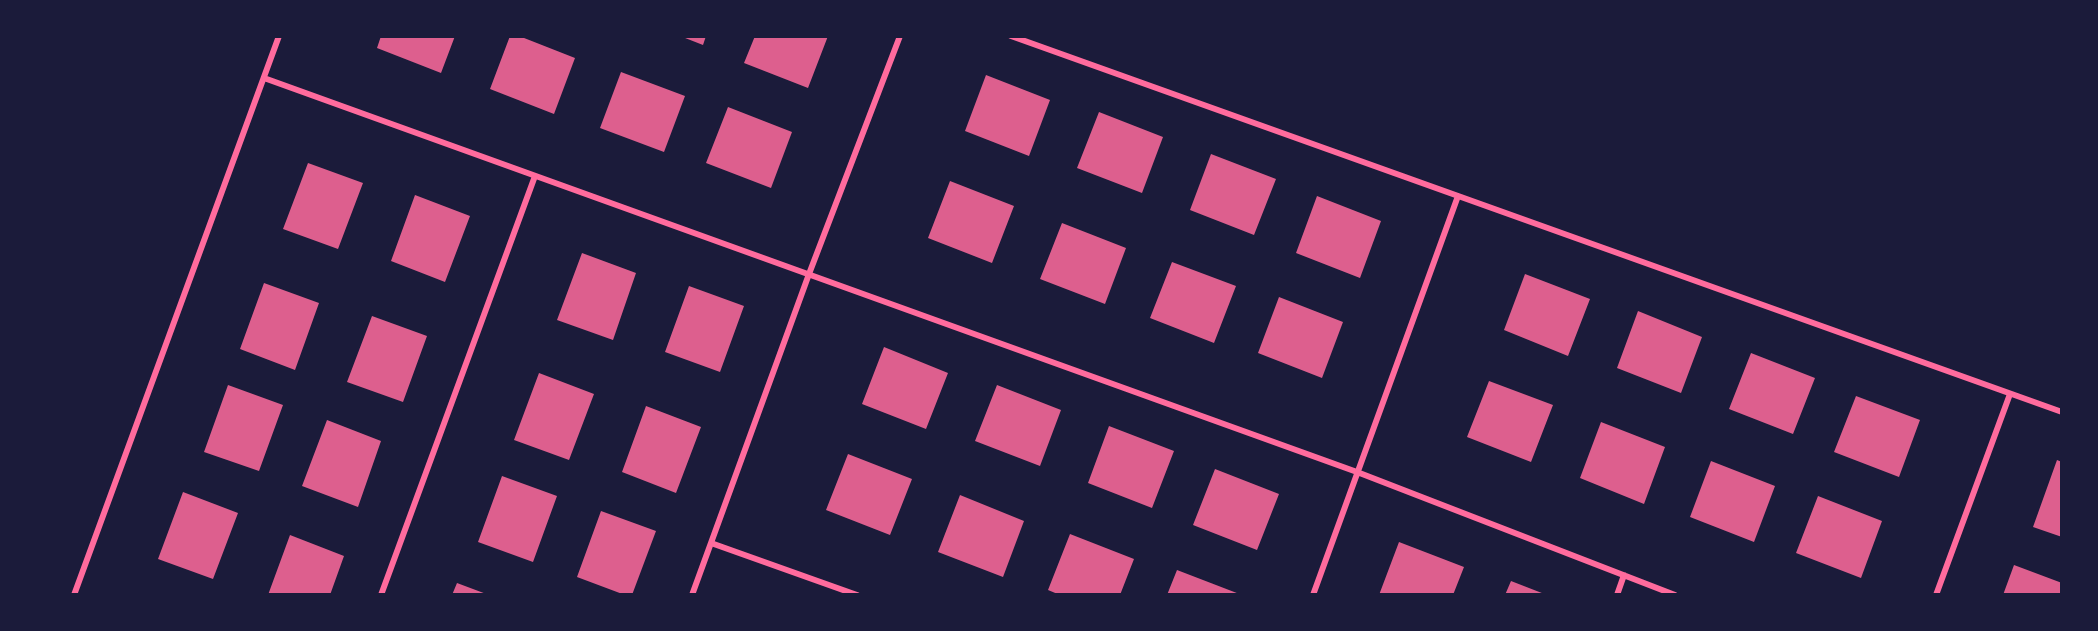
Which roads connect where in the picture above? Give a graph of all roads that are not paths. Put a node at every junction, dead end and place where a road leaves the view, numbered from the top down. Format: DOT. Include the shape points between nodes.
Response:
graph roads {
  1 [pos="279,36"];
  2 [pos="900,36"];
  3 [pos="1011,36"];
  4 [pos="264,78"];
  5 [pos="535,176"];
  6 [pos="1458,196"];
  7 [pos="809,274"];
  8 [pos="2010,394"];
  9 [pos="2062,412"];
  10 [pos="1357,472"];
  11 [pos="711,543"];
  12 [pos="1624,575"];
  13 [pos="74,595"];
  14 [pos="381,595"];
  15 [pos="692,595"];
  16 [pos="857,595"];
  17 [pos="1313,595"];
  18 [pos="1617,595"];
  19 [pos="1675,595"];
  20 [pos="1936,595"];
  1 -- 4 [label="street"];
  2 -- 7 [label="street"];
  3 -- 6 [label="street"];
  4 -- 5 [label="street"];
  4 -- 13 [label="street"];
  5 -- 7 [label="street"];
  5 -- 14 [label="street"];
  6 -- 8 [label="street"];
  6 -- 10 [label="street"];
  7 -- 10 [label="street"];
  7 -- 11 [label="street"];
  8 -- 9 [label="street"];
  8 -- 20 [label="street"];
  10 -- 12 [label="street"];
  10 -- 17 [label="street"];
  11 -- 15 [label="street"];
  11 -- 16 [label="street"];
  12 -- 18 [label="street"];
  12 -- 19 [label="street"];
}
